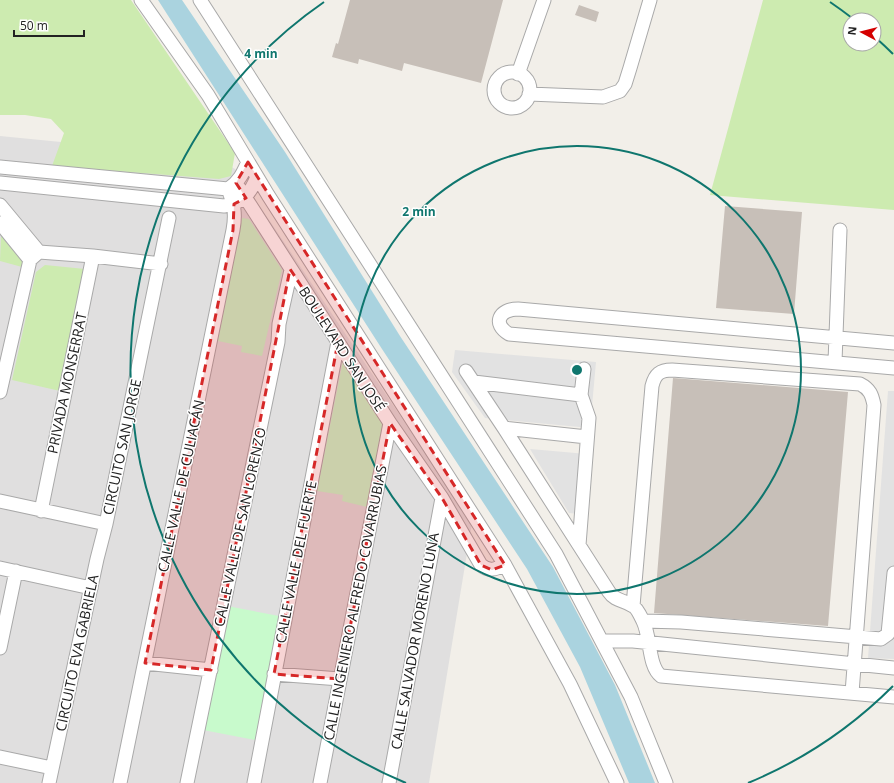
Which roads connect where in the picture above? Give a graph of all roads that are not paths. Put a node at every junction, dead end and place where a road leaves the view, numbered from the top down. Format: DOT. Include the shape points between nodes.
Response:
graph roads {
  1 [pos="142,0"];
  2 [pos="200,0"];
  3 [pos="544,0"];
  4 [pos="650,0"];
  5 [pos="518,74"];
  6 [pos="530,94"];
  7 [pos="248,162"];
  8 [pos="2,167"];
  9 [pos="257,177"];
  10 [pos="1,183"];
  11 [pos="232,186"];
  12 [pos="268,195"];
  13 [pos="246,197"];
  14 [pos="0,198"];
  15 [pos="234,204"];
  16 [pos="0,205"];
  17 [pos="253,209"];
  18 [pos="170,218"];
  19 [pos="0,223"];
  20 [pos="840,230"];
  21 [pos="18,235"];
  22 [pos="34,256"];
  23 [pos="93,256"];
  24 [pos="161,264"];
  25 [pos="291,270"];
  26 [pos="836,338"];
  27 [pos="338,342"];
  28 [pos="894,343"];
  29 [pos="834,362"];
  30 [pos="894,368"];
  31 [pos="584,369"];
  32 [pos="0,392"];
  33 [pos="581,395"];
  34 [pos="390,423"];
  35 [pos="504,428"];
  36 [pos="587,437"];
  37 [pos="442,498"];
  38 [pos="0,501"];
  39 [pos="41,511"];
  40 [pos="106,524"];
  41 [pos="579,545"];
  42 [pos="506,565"];
  43 [pos="0,568"];
  44 [pos="16,571"];
  45 [pos="894,573"];
  46 [pos="91,588"];
  47 [pos="633,606"];
  48 [pos="643,621"];
  49 [pos="857,638"];
  50 [pos="603,641"];
  51 [pos="650,643"];
  52 [pos="0,648"];
  53 [pos="145,663"];
  54 [pos="855,665"];
  55 [pos="894,668"];
  56 [pos="211,670"];
  57 [pos="274,674"];
  58 [pos="340,679"];
  59 [pos="852,693"];
  60 [pos="894,696"];
  61 [pos="0,757"];
  62 [pos="52,768"];
  63 [pos="49,783"];
  64 [pos="120,783"];
  65 [pos="187,783"];
  66 [pos="254,783"];
  67 [pos="320,783"];
  68 [pos="389,783"];
  69 [pos="617,783"];
  70 [pos="666,783"];
  1 -- 7 [label="street" via="208,95"];
  2 -- 50 [label="street" via="556,554"];
  3 -- 5 [label="street"];
  4 -- 6 [label="street" via="625,84 620,91 603,97"];
  5 -- 6 [label="street" via="528,82"];
  5 -- 6 [label="street" via="506,74 501,77 495,87 497,99 506,107 512,108 523,104"];
  7 -- 9 [label="street"];
  7 -- 11 [label="street"];
  8 -- 10 [label="street"];
  8 -- 11 [label="street"];
  9 -- 12 [label="street"];
  9 -- 13 [label="street"];
  10 -- 14 [label="street"];
  10 -- 15 [label="street" via="224,206"];
  11 -- 13 [label="street, BOULEVARD SAN JOSÉ"];
  11 -- 15 [label="street, CALLE VALLE DE CULIACÁN"];
  12 -- 17 [label="street"];
  12 -- 42 [label="street"];
  13 -- 15 [label="street"];
  13 -- 17 [label="street, BOULEVARD SAN JOSÉ"];
  15 -- 53 [label="street, CALLE VALLE DE CULIACÁN" via="233,230"];
  16 -- 21 [label="street"];
  17 -- 25 [label="street, BOULEVARD SAN JOSÉ"];
  18 -- 24 [label="street, CIRCUITO SAN JORGE"];
  19 -- 21 [label="street"];
  20 -- 26 [label="street"];
  21 -- 22 [label="street"];
  22 -- 23 [label="street"];
  22 -- 32 [label="street"];
  23 -- 24 [label="street"];
  23 -- 39 [label="street, PRIVADA MONSERRAT"];
  24 -- 40 [label="street, CIRCUITO SAN JORGE"];
  25 -- 27 [label="street, BOULEVARD SAN JOSÉ"];
  25 -- 56 [label="street, CALLE VALLE DE SAN LORENZO"];
  26 -- 28 [label="street"];
  26 -- 29 [label="street"];
  26 -- 29 [label="street" via="518,309 510,309 500,317 503,330 509,334"];
  27 -- 34 [label="street, BOULEVARD SAN JOSÉ"];
  27 -- 57 [label="street, CALLE VALLE DEL FUERTE"];
  29 -- 30 [label="street"];
  31 -- 33 [label="street"];
  33 -- 35 [label="street" via="470,376"];
  33 -- 36 [label="street" via="588,418"];
  34 -- 37 [label="street, BOULEVARD SAN JOSÉ"];
  34 -- 58 [label="street, CALLE INGENIERO ALFREDO COVARRUBIAS"];
  35 -- 36 [label="street"];
  35 -- 41 [label="street"];
  36 -- 41 [label="street"];
  37 -- 42 [label="street, BOULEVARD SAN JOSÉ" via="481,565 492,570"];
  37 -- 68 [label="street, CALLE SALVADOR MORENO LUNA"];
  38 -- 39 [label="street, CIRCUITO SAN JORGE"];
  39 -- 40 [label="street, CIRCUITO SAN JORGE"];
  40 -- 46 [label="street, CIRCUITO EVA GABRIELA"];
  41 -- 47 [label="street" via="612,597"];
  42 -- 69 [label="street" via="570,684"];
  43 -- 44 [label="street"];
  44 -- 46 [label="street"];
  44 -- 52 [label="street"];
  45 -- 49 [label="street" via="888,634 882,639"];
  46 -- 62 [label="street, CIRCUITO EVA GABRIELA"];
  47 -- 48 [label="street"];
  47 -- 49 [label="street" via="652,386 656,374 672,370 853,383 868,388 873,396 874,405"];
  48 -- 49 [label="street" via="681,622"];
  48 -- 51 [label="street"];
  49 -- 54 [label="street"];
  50 -- 51 [label="street"];
  50 -- 70 [label="street" via="631,697"];
  51 -- 54 [label="street"];
  51 -- 59 [label="street" via="654,669 665,678"];
  53 -- 56 [label="street"];
  53 -- 64 [label="street, CALLE VALLE DE CULIACÁN"];
  54 -- 55 [label="street"];
  54 -- 59 [label="street"];
  56 -- 65 [label="street, CALLE VALLE DE SAN LORENZO"];
  57 -- 58 [label="street"];
  57 -- 66 [label="street, CALLE VALLE DEL FUERTE"];
  58 -- 67 [label="street, CALLE INGENIERO ALFREDO COVARRUBIAS"];
  59 -- 60 [label="street"];
  61 -- 62 [label="street"];
  62 -- 63 [label="street, CIRCUITO EVA GABRIELA"];
}
